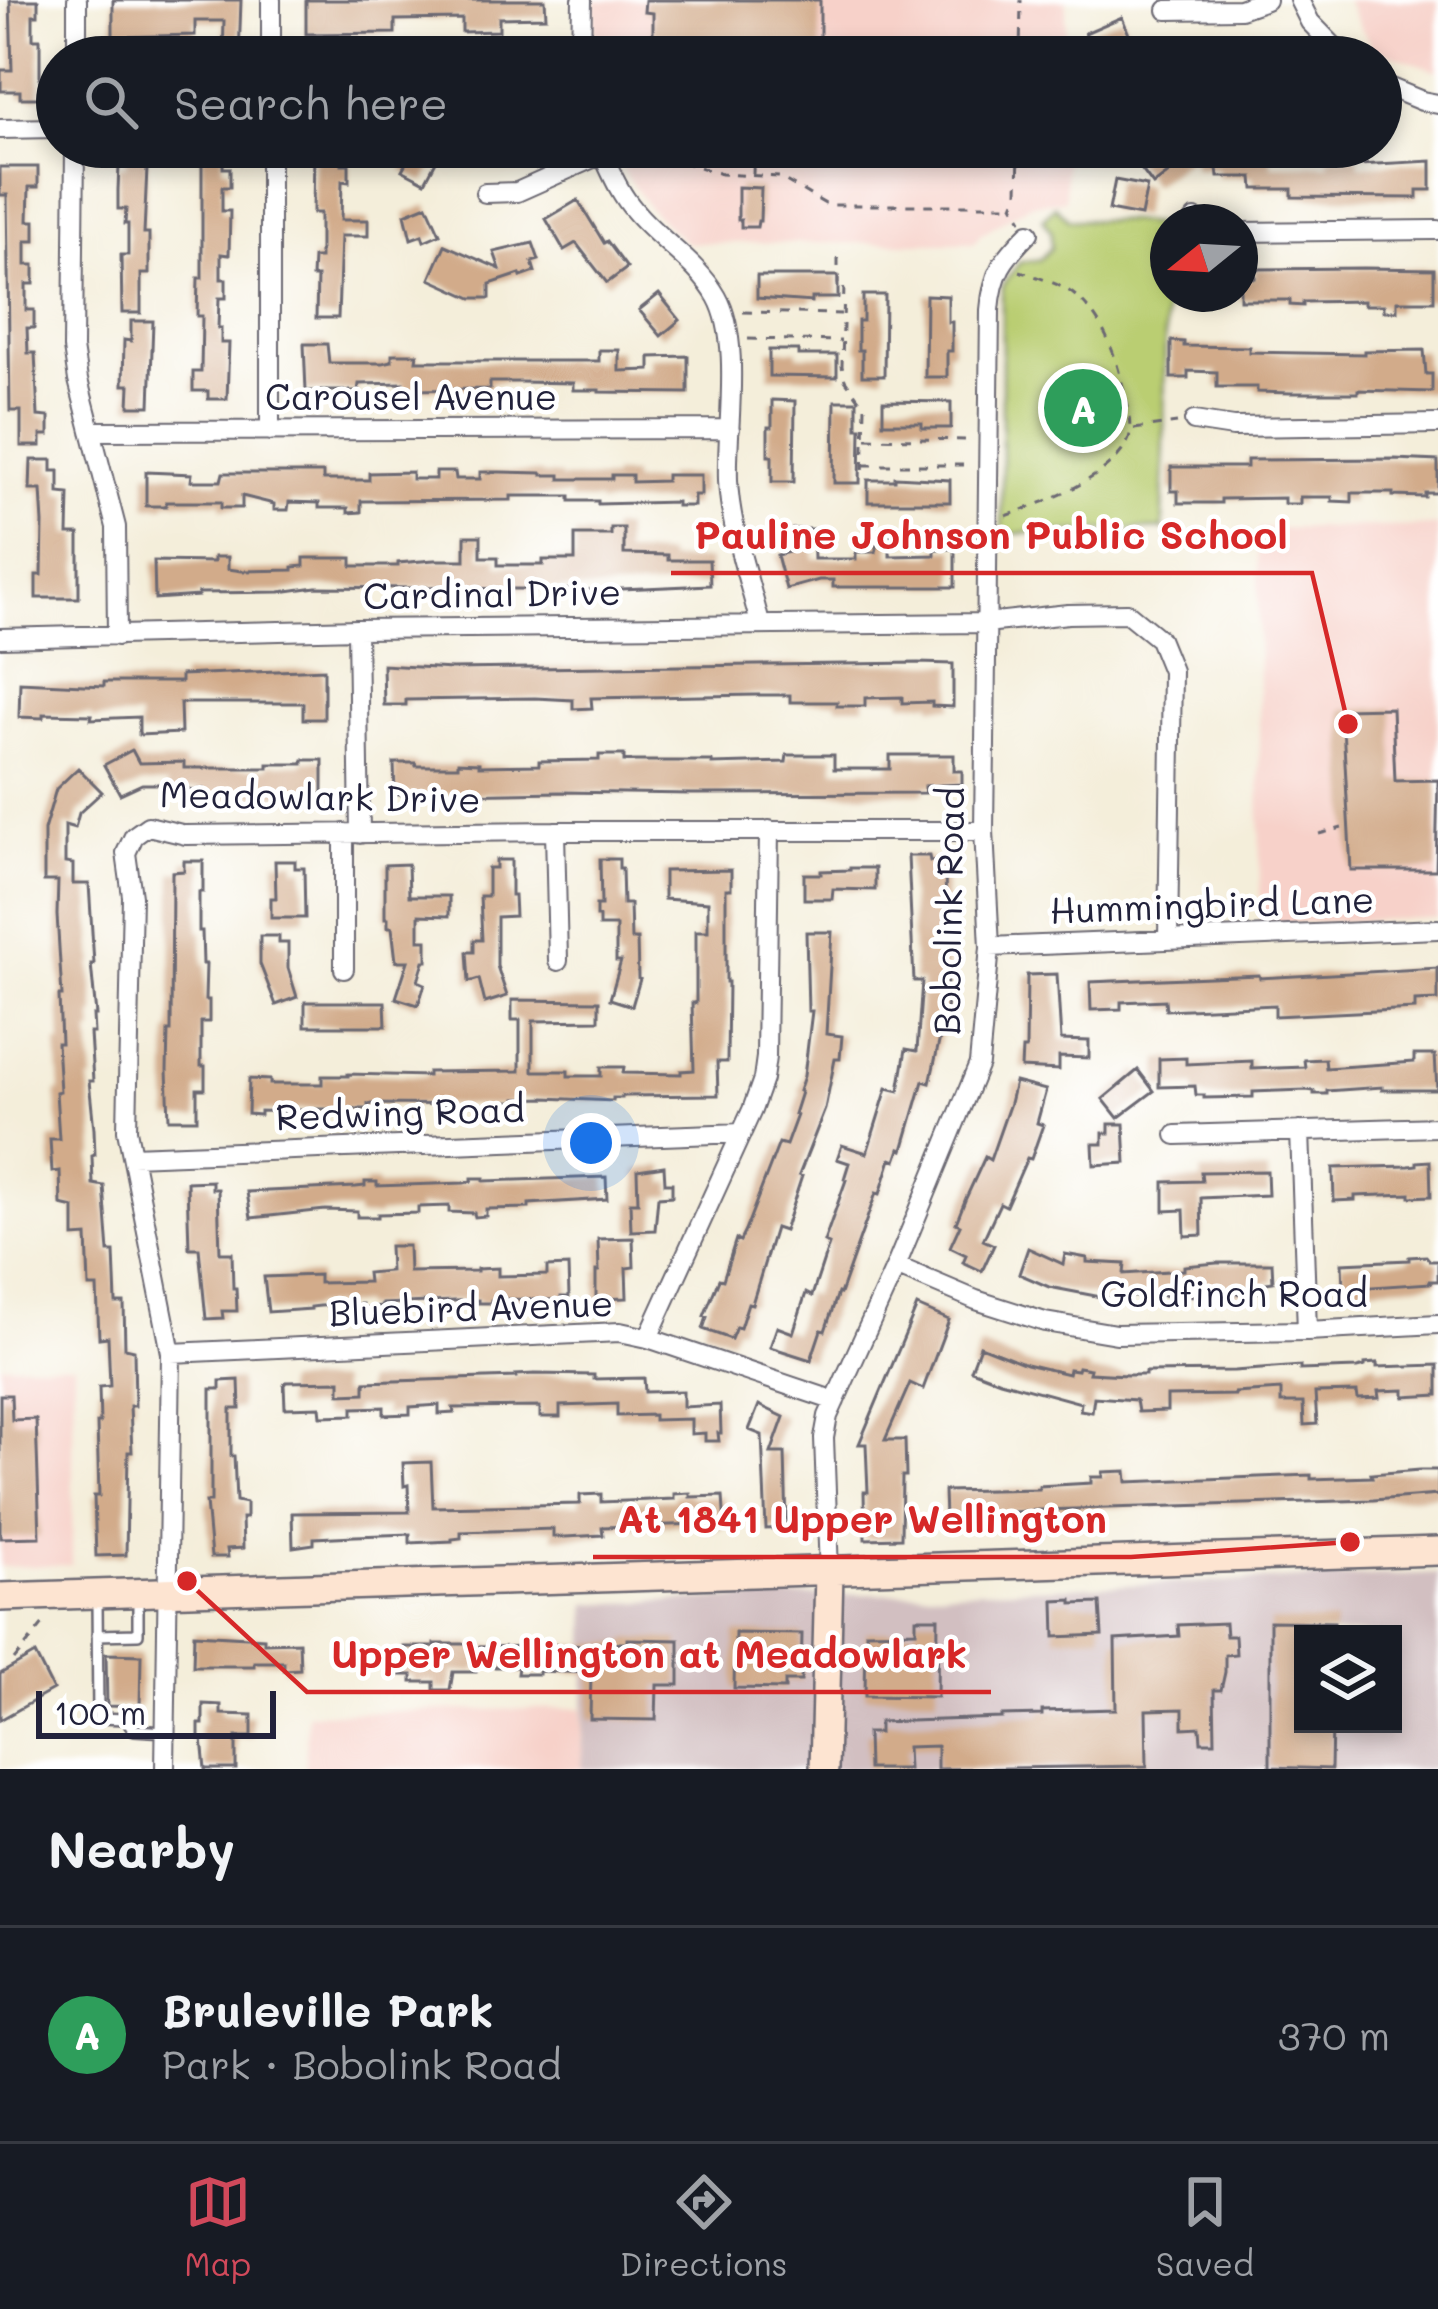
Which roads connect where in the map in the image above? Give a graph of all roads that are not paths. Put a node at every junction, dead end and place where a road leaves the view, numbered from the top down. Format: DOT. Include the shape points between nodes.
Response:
graph roads {
  1 [pos="77,0"];
  2 [pos="271,0"];
  3 [pos="582,0"];
  4 [pos="1266,0"];
  5 [pos="1299,0"];
  6 [pos="1167,10"];
  7 [pos="77,36"];
  8 [pos="271,36"];
  9 [pos="581,36"];
  10 [pos="1324,36"];
  11 [pos="1402,93"];
  12 [pos="1438,104"];
  13 [pos="36,128"];
  14 [pos="0,129"];
  15 [pos="75,168"];
  16 [pos="270,168"];
  17 [pos="564,168"];
  18 [pos="608,168"];
  19 [pos="485,193"];
  20 [pos="1438,230"];
  21 [pos="1029,232"];
  22 [pos="1258,232"];
  23 [pos="1194,421"];
  24 [pos="1438,424"];
  25 [pos="730,429"];
  26 [pos="91,431"];
  27 [pos="270,431"];
  28 [pos="986,623"];
  29 [pos="760,624"];
  30 [pos="357,629"];
  31 [pos="117,636"];
  32 [pos="0,638"];
  33 [pos="769,830"];
  34 [pos="555,831"];
  35 [pos="984,831"];
  36 [pos="352,834"];
  37 [pos="1438,929"];
  38 [pos="1168,940"];
  39 [pos="990,947"];
  40 [pos="557,961"];
  41 [pos="344,970"];
  42 [pos="1438,1127"];
  43 [pos="1300,1131"];
  44 [pos="742,1133"];
  45 [pos="1176,1135"];
  46 [pos="132,1156"];
  47 [pos="896,1266"];
  48 [pos="1438,1324"];
  49 [pos="1307,1330"];
  50 [pos="648,1338"];
  51 [pos="171,1353"];
  52 [pos="835,1401"];
  53 [pos="1438,1551"];
  54 [pos="829,1572"];
  55 [pos="138,1593"];
  56 [pos="169,1593"];
  57 [pos="97,1595"];
  58 [pos="0,1597"];
  59 [pos="97,1634"];
  60 [pos="166,1732"];
  61 [pos="165,1769"];
  62 [pos="824,1769"];
  1 -- 7 [label="street"];
  2 -- 8 [label="street"];
  3 -- 9 [label="street"];
  4 -- 6 [label="street" via="1240,9"];
  5 -- 10 [label="street"];
  11 -- 12 [label="street"];
  13 -- 14 [label="street"];
  15 -- 26 [label="street" via="73,348"];
  16 -- 27 [label="street"];
  17 -- 19 [label="street" via="517,192"];
  18 -- 25 [label="street" via="635,212 717,297 729,339"];
  20 -- 22 [label="street"];
  21 -- 28 [label="street, Bobolink Road" via="992,284"];
  23 -- 24 [label="street"];
  25 -- 27 [label="street, Carousel Avenue"];
  25 -- 29 [label="street" via="731,507"];
  26 -- 27 [label="street, Carousel Avenue"];
  26 -- 31 [label="street" via="116,526"];
  28 -- 29 [label="street, Cardinal Drive"];
  28 -- 35 [label="street, Bobolink Road"];
  28 -- 38 [label="street, Cardinal Drive" via="1127,613 1159,639 1172,671"];
  29 -- 30 [label="street, Cardinal Drive"];
  30 -- 31 [label="street, Cardinal Drive"];
  30 -- 36 [label="street"];
  31 -- 32 [label="street, Cardinal Drive"];
  33 -- 34 [label="street, Meadowlark Drive"];
  33 -- 35 [label="street, Meadowlark Drive"];
  33 -- 44 [label="street" via="766,1058"];
  34 -- 36 [label="street, Meadowlark Drive"];
  34 -- 40 [label="street"];
  35 -- 39 [label="street, Bobolink Road"];
  36 -- 41 [label="street"];
  36 -- 46 [label="street, Meadowlark Drive" via="186,835 148,826 134,836 126,853"];
  37 -- 38 [label="street, Hummingbird Lane"];
  38 -- 39 [label="street, Hummingbird Lane"];
  39 -- 47 [label="street, Bobolink Road" via="980,1064"];
  42 -- 43 [label="street"];
  43 -- 45 [label="street"];
  43 -- 49 [label="street"];
  44 -- 46 [label="street, Redwing Road"];
  44 -- 50 [label="street"];
  46 -- 51 [label="street, Meadowlark Drive"];
  47 -- 49 [label="street, Goldfinch Road" via="1045,1322 1116,1334"];
  47 -- 52 [label="street, Bobolink Road"];
  48 -- 49 [label="street, Goldfinch Road"];
  50 -- 51 [label="street, Bluebird Avenue" via="604,1332"];
  50 -- 52 [label="street, Bluebird Avenue"];
  51 -- 56 [label="street, Meadowlark Drive"];
  52 -- 54 [label="street, Bobolink Road" via="824,1438"];
  53 -- 54 [label="main road"];
  54 -- 56 [label="main road"];
  54 -- 62 [label="main road"];
  55 -- 56 [label="main road"];
  55 -- 57 [label="main road"];
  55 -- 59 [label="lane" via="138,1634"];
  56 -- 60 [label="street, Meadowlark Drive"];
  57 -- 58 [label="main road"];
  57 -- 59 [label="lane"];
  59 -- 60 [label="lane" via="98,1718"];
  60 -- 61 [label="street, Meadowlark Drive"];
}
